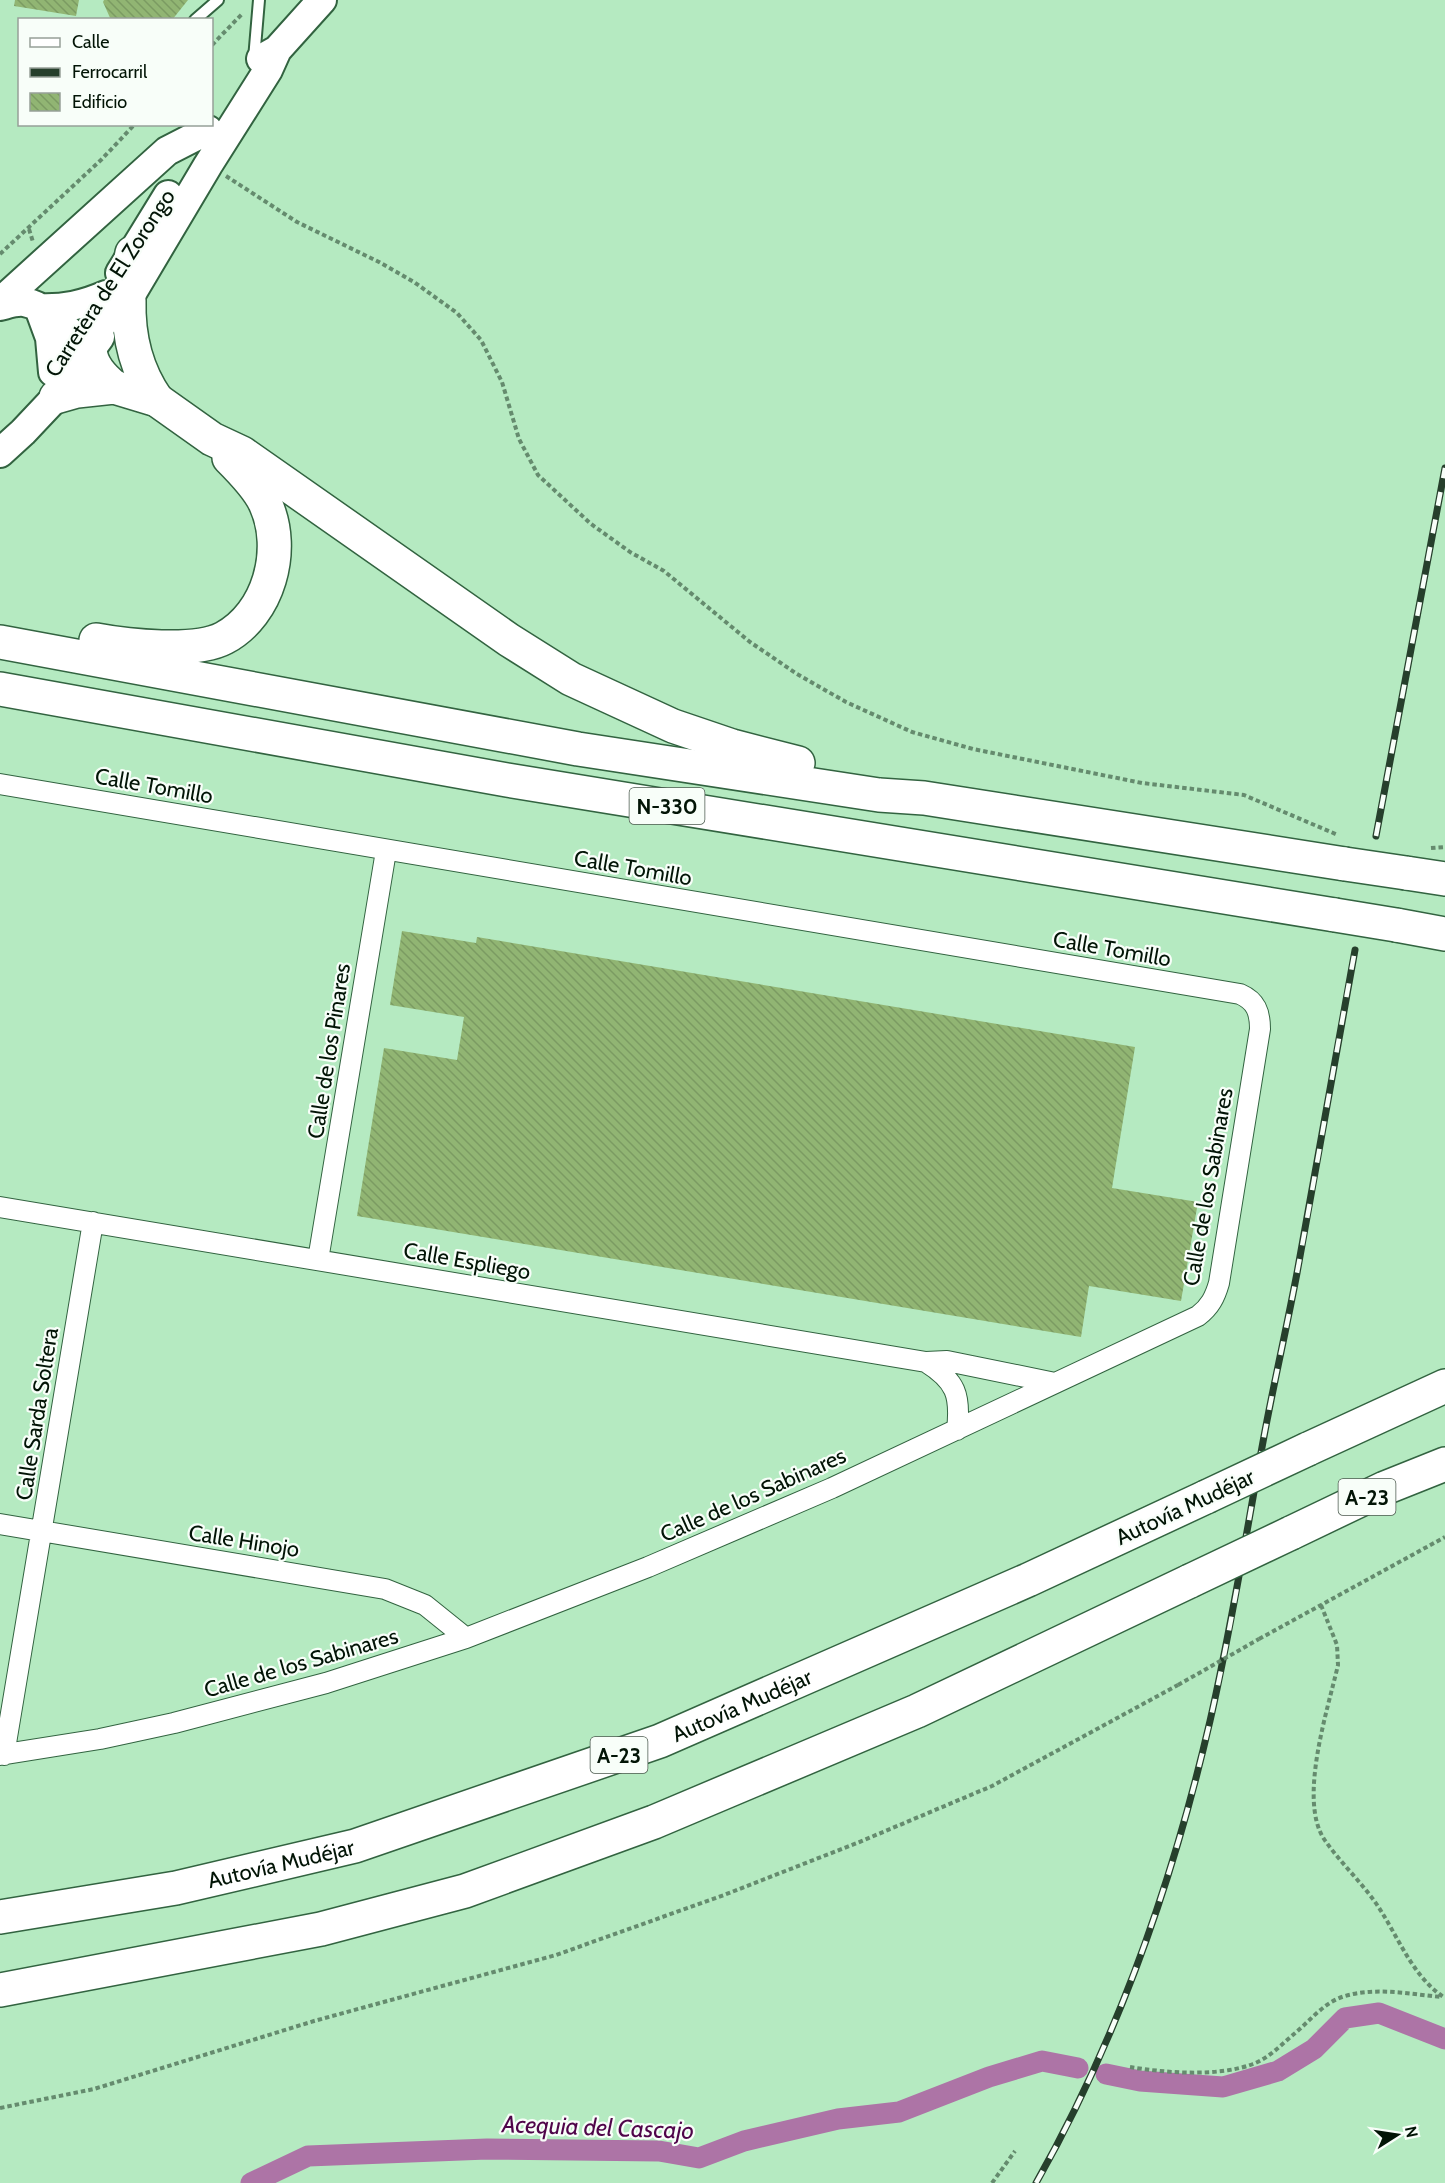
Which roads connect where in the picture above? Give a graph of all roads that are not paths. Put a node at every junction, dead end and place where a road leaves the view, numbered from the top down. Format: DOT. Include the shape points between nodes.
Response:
graph roads {
  1 [pos="218,0"];
  2 [pos="259,0"];
  3 [pos="322,0"];
  4 [pos="197,18"];
  5 [pos="277,50"];
  6 [pos="253,68"];
  7 [pos="213,122"];
  8 [pos="210,126"];
  9 [pos="132,253"];
  10 [pos="117,297"];
  11 [pos="0,304"];
  12 [pos="39,308"];
  13 [pos="83,345"];
  14 [pos="55,384"];
  15 [pos="138,389"];
  16 [pos="0,435"];
  17 [pos="212,439"];
  18 [pos="0,453"];
  19 [pos="0,625"];
  20 [pos="0,642"];
  21 [pos="0,689"];
  22 [pos="0,784"];
  23 [pos="924,798"];
  24 [pos="386,851"];
  25 [pos="1445,879"];
  26 [pos="1445,934"];
  27 [pos="1255,1005"];
  28 [pos="0,1207"];
  29 [pos="93,1222"];
  30 [pos="318,1260"];
  31 [pos="926,1362"];
  32 [pos="1055,1383"];
  33 [pos="1445,1386"];
  34 [pos="957,1430"];
  35 [pos="1445,1464"];
  36 [pos="0,1524"];
  37 [pos="42,1531"];
  38 [pos="466,1638"];
  39 [pos="2,1755"];
  40 [pos="0,1917"];
  41 [pos="0,1990"];
  1 -- 4 [label="lane"];
  2 -- 6 [label="lane"];
  3 -- 5 [label="street, Carretera de El Zorongo"];
  5 -- 6 [label="street, Carretera de El Zorongo"];
  5 -- 10 [label="street, Carretera de El Zorongo" via="208,165"];
  6 -- 7 [label="street, Carretera de El Zorongo"];
  8 -- 9 [label="street, Carretera de El Zorongo"];
  8 -- 11 [label="street" via="167,151"];
  9 -- 10 [label="street, Carretera de El Zorongo"];
  9 -- 13 [label="highway" via="127,280"];
  10 -- 12 [label="street" via="58,309"];
  10 -- 13 [label="street, Carretera de El Zorongo"];
  10 -- 15 [label="highway" via="132,338"];
  11 -- 12 [label="street" via="23,302"];
  12 -- 13 [label="street"];
  12 -- 14 [label="street" via="50,338"];
  13 -- 14 [label="street, Carretera de El Zorongo"];
  13 -- 15 [label="highway" via="109,358"];
  14 -- 15 [label="highway" via="77,391"];
  14 -- 16 [label="street, Carretera de El Zorongo"];
  14 -- 18 [label="street, Carretera de El Zorongo" via="23,432"];
  15 -- 17 [label="highway"];
  17 -- 19 [label="highway" via="265,502 272,521 273,568 256,608 241,626 223,639 164,647"];
  17 -- 23 [label="highway" via="242,453 509,640 580,684 673,726 732,746 878,780"];
  20 -- 23 [label="highway, N-330" via="578,749 879,795"];
  21 -- 26 [label="highway, N-330, bridge" via="507,780"];
  22 -- 24 [label="street, Calle Tomillo"];
  23 -- 25 [label="highway, N-330, bridge" via="1345,851 1406,873"];
  24 -- 27 [label="street, Calle Tomillo" via="1240,994"];
  24 -- 30 [label="street, Calle de los Pinares"];
  27 -- 32 [label="street, Calle de los Sabinares" via="1260,1029 1219,1282 1212,1302 1188,1321"];
  28 -- 29 [label="street, Calle Espliego"];
  29 -- 30 [label="street, Calle Espliego"];
  29 -- 37 [label="street, Calle Sarda Soltera"];
  30 -- 31 [label="street, Calle Espliego"];
  31 -- 32 [label="street, Calle Espliego" via="947,1361"];
  31 -- 34 [label="street, Calle Espliego" via="948,1378 955,1389 959,1408"];
  32 -- 34 [label="street, Calle de los Sabinares"];
  33 -- 40 [label="highway, Autovía Mudéjar / A-23, bridge" via="1028,1580 660,1741 355,1846 176,1888"];
  34 -- 38 [label="street, Calle de los Sabinares" via="648,1567"];
  35 -- 41 [label="highway, A-23, bridge" via="1385,1488 917,1712 654,1822 465,1891 321,1929"];
  36 -- 37 [label="street, Calle Hinojo"];
  37 -- 38 [label="street, Calle Hinojo" via="385,1589 424,1605"];
  37 -- 39 [label="street, Calle Sarda Soltera"];
  38 -- 39 [label="street, Calle de los Sabinares" via="345,1678 174,1723"];
}
